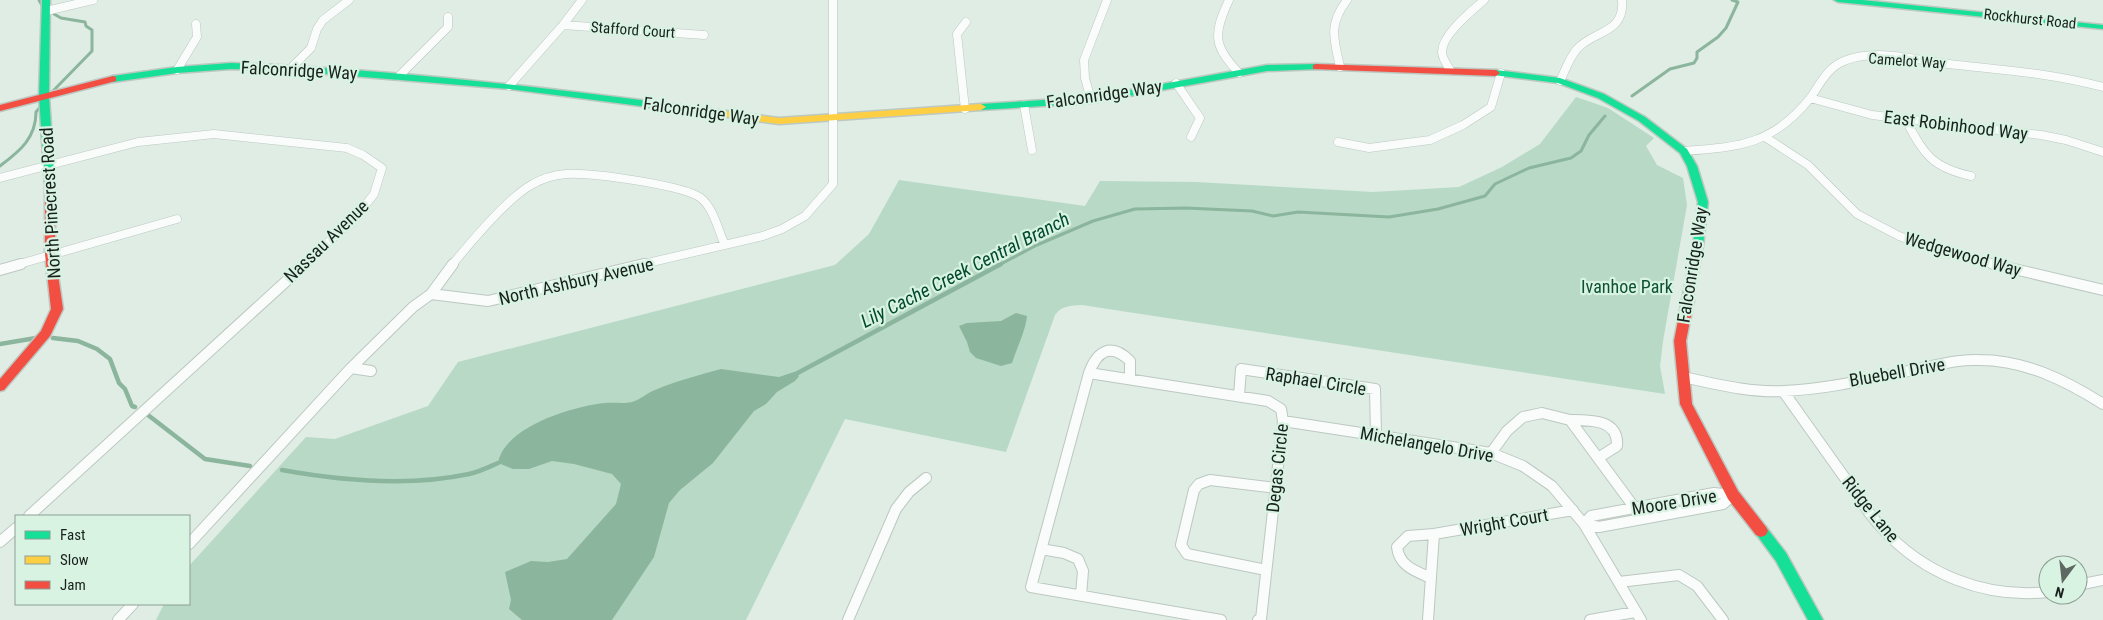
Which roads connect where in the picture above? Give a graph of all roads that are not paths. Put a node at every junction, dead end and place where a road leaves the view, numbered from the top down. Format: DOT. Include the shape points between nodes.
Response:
graph roads {
  1 [pos="94,0"];
  2 [pos="348,0"];
  3 [pos="582,0"];
  4 [pos="833,0"];
  5 [pos="1107,0"];
  6 [pos="1228,0"];
  7 [pos="1347,0"];
  8 [pos="1484,0"];
  9 [pos="1622,0"];
  10 [pos="1838,0"];
  11 [pos="46,5"];
  12 [pos="448,17"];
  13 [pos="966,22"];
  14 [pos="196,24"];
  15 [pos="563,25"];
  16 [pos="2103,27"];
  17 [pos="704,35"];
  18 [pos="1340,67"];
  19 [pos="291,68"];
  20 [pos="177,70"];
  21 [pos="1450,70"];
  22 [pos="1239,73"];
  23 [pos="1501,73"];
  24 [pos="399,76"];
  25 [pos="1560,81"];
  26 [pos="1176,83"];
  27 [pos="509,86"];
  28 [pos="2103,87"];
  29 [pos="44,96"];
  30 [pos="1810,98"];
  31 [pos="1091,100"];
  32 [pos="1024,105"];
  33 [pos="0,108"];
  34 [pos="965,109"];
  35 [pos="833,119"];
  36 [pos="1905,119"];
  37 [pos="1191,137"];
  38 [pos="1764,137"];
  39 [pos="1338,142"];
  40 [pos="1032,150"];
  41 [pos="1684,152"];
  42 [pos="2103,152"];
  43 [pos="50,164"];
  44 [pos="1971,176"];
  45 [pos="0,178"];
  46 [pos="177,219"];
  47 [pos="725,245"];
  48 [pos="50,254"];
  49 [pos="0,270"];
  50 [pos="2103,290"];
  51 [pos="431,294"];
  52 [pos="351,368"];
  53 [pos="371,371"];
  54 [pos="1089,373"];
  55 [pos="1683,377"];
  56 [pos="1130,379"];
  57 [pos="0,387"];
  58 [pos="1783,391"];
  59 [pos="1240,396"];
  60 [pos="2103,404"];
  61 [pos="1570,420"];
  62 [pos="1283,421"];
  63 [pos="1376,435"];
  64 [pos="1491,453"];
  65 [pos="1598,458"];
  66 [pos="926,478"];
  67 [pos="1276,488"];
  68 [pos="1733,495"];
  69 [pos="1634,508"];
  70 [pos="1573,510"];
  71 [pos="29,515"];
  72 [pos="1584,524"];
  73 [pos="15,529"];
  74 [pos="1434,534"];
  75 [pos="0,542"];
  76 [pos="190,543"];
  77 [pos="1041,549"];
  78 [pos="1266,570"];
  79 [pos="1431,578"];
  80 [pos="2103,580"];
  81 [pos="1619,582"];
  82 [pos="2088,583"];
  83 [pos="2038,593"];
  84 [pos="1081,596"];
  85 [pos="132,605"];
  86 [pos="1638,616"];
  87 [pos="118,620"];
  88 [pos="848,620"];
  89 [pos="1221,620"];
  90 [pos="1258,620"];
  91 [pos="1428,620"];
  92 [pos="1590,620"];
  93 [pos="1722,620"];
  94 [pos="1816,620"];
  1 -- 11 [label="street"];
  2 -- 19 [label="street" via="319,24 310,48"];
  3 -- 15 [label="street"];
  4 -- 35 [label="street, North Ashbury Avenue"];
  5 -- 31 [label="street" via="1084,60"];
  6 -- 22 [label="street" via="1216,27 1216,37 1222,54"];
  7 -- 18 [label="street" via="1337,12 1332,26"];
  8 -- 21 [label="street" via="1444,43 1442,51"];
  9 -- 25 [label="street" via="1622,17 1605,33 1577,49"];
  10 -- 16 [label="street, Rockhurst Road"];
  11 -- 29 [label="street, North Pinecrest Road"];
  12 -- 24 [label="street" via="448,27"];
  13 -- 34 [label="street" via="957,34"];
  14 -- 20 [label="street" via="197,37"];
  15 -- 17 [label="street, Stafford Court"];
  15 -- 27 [label="street"];
  18 -- 21 [label="street, Falconridge Way"];
  18 -- 22 [label="street, Falconridge Way" via="1267,68"];
  19 -- 20 [label="street, Falconridge Way" via="231,66"];
  19 -- 24 [label="street, Falconridge Way"];
  20 -- 29 [label="street, Falconridge Way" via="102,81"];
  21 -- 23 [label="street, Falconridge Way"];
  22 -- 26 [label="street, Falconridge Way"];
  23 -- 25 [label="street, Falconridge Way"];
  23 -- 39 [label="street" via="1491,107 1430,140 1369,148"];
  24 -- 27 [label="street, Falconridge Way"];
  25 -- 41 [label="street, Falconridge Way" via="1601,96 1634,114"];
  26 -- 31 [label="street, Falconridge Way"];
  26 -- 37 [label="street" via="1200,118"];
  27 -- 35 [label="street, Falconridge Way" via="770,120"];
  28 -- 30 [label="street, Camelot Way" via="2040,74 1863,57 1831,68"];
  29 -- 33 [label="street, Falconridge Way"];
  29 -- 43 [label="street, North Pinecrest Road"];
  30 -- 36 [label="street, East Robinhood Way" via="1849,110"];
  30 -- 38 [label="street, Camelot Way" via="1786,124"];
  31 -- 32 [label="street, Falconridge Way"];
  32 -- 34 [label="street, Falconridge Way"];
  32 -- 40 [label="street"];
  34 -- 35 [label="street, Falconridge Way"];
  35 -- 47 [label="street, North Ashbury Avenue" via="833,184 812,210 782,229"];
  36 -- 42 [label="street, East Robinhood Way" via="2040,135"];
  36 -- 44 [label="street" via="1932,161 1943,169"];
  38 -- 41 [label="street, Camelot Way" via="1714,149"];
  38 -- 50 [label="street, Wedgewood Way" via="1808,165 1857,214 1899,236 1946,253"];
  41 -- 55 [label="street, Falconridge Way" via="1692,166 1703,202 1680,341"];
  43 -- 45 [label="street"];
  43 -- 48 [label="street, North Pinecrest Road"];
  43 -- 71 [label="street, Nassau Avenue" via="138,142 214,134 347,148 363,154 382,168 374,194 356,217"];
  46 -- 48 [label="street"];
  47 -- 51 [label="street, North Ashbury Avenue" via="488,302"];
  47 -- 51 [label="street" via="709,208 698,196 600,177 560,175 533,184 516,196 453,262"];
  48 -- 49 [label="street"];
  48 -- 57 [label="street, North Pinecrest Road" via="57,310 46,333"];
  51 -- 52 [label="street" via="412,307"];
  52 -- 53 [label="street"];
  52 -- 76 [label="street"];
  54 -- 56 [label="street, Degas Circle"];
  54 -- 56 [label="street" via="1096,357 1105,352 1117,352 1130,361"];
  54 -- 77 [label="street"];
  55 -- 58 [label="street, Bluebell Drive" via="1722,385"];
  55 -- 68 [label="street, Falconridge Way" via="1686,404"];
  56 -- 59 [label="street, Degas Circle"];
  58 -- 60 [label="street, Bluebell Drive" via="1962,361 1987,360 2017,364 2048,374 2079,388"];
  58 -- 83 [label="street, Ridge Lane" via="1884,532 1910,555 1942,574 1977,588 2012,595"];
  59 -- 62 [label="street, Degas Circle" via="1268,400 1281,409"];
  59 -- 63 [label="street, Raphael Circle" via="1241,369 1375,389"];
  61 -- 64 [label="street" via="1554,414 1530,413 1511,424"];
  61 -- 65 [label="street"];
  61 -- 65 [label="street" via="1597,421 1614,432 1617,446"];
  62 -- 63 [label="street, Michelangelo Drive"];
  62 -- 67 [label="street, Degas Circle"];
  63 -- 64 [label="street, Michelangelo Drive"];
  64 -- 70 [label="street, Michelangelo Drive" via="1523,466 1552,486"];
  65 -- 69 [label="street"];
  66 -- 88 [label="street" via="896,509"];
  67 -- 78 [label="street, Degas Circle"];
  67 -- 78 [label="street" via="1210,480 1199,484 1194,490 1181,544 1187,554"];
  68 -- 69 [label="street, Moore Drive" via="1714,493"];
  68 -- 72 [label="street, Moore Drive" via="1723,504 1599,527"];
  68 -- 94 [label="street, Falconridge Way" via="1781,558"];
  69 -- 72 [label="street, Moore Drive" via="1591,516"];
  70 -- 72 [label="street, Michelangelo Drive"];
  70 -- 74 [label="street, Wright Court"];
  72 -- 81 [label="street, Michelangelo Drive"];
  73 -- 75 [label="street"];
  74 -- 79 [label="street, Wright Court"];
  74 -- 79 [label="street, Wright Court" via="1412,534 1399,541 1397,547 1400,561 1406,567"];
  77 -- 84 [label="street" via="1070,555 1081,563 1085,575"];
  77 -- 84 [label="street" via="1031,587"];
  78 -- 90 [label="street, Degas Circle"];
  79 -- 91 [label="street, Wright Court"];
  80 -- 82 [label="street"];
  81 -- 86 [label="street, Michelangelo Drive"];
  81 -- 93 [label="street" via="1678,575 1697,586"];
  84 -- 89 [label="street"];
  85 -- 87 [label="street"];
  86 -- 92 [label="street"];
}
